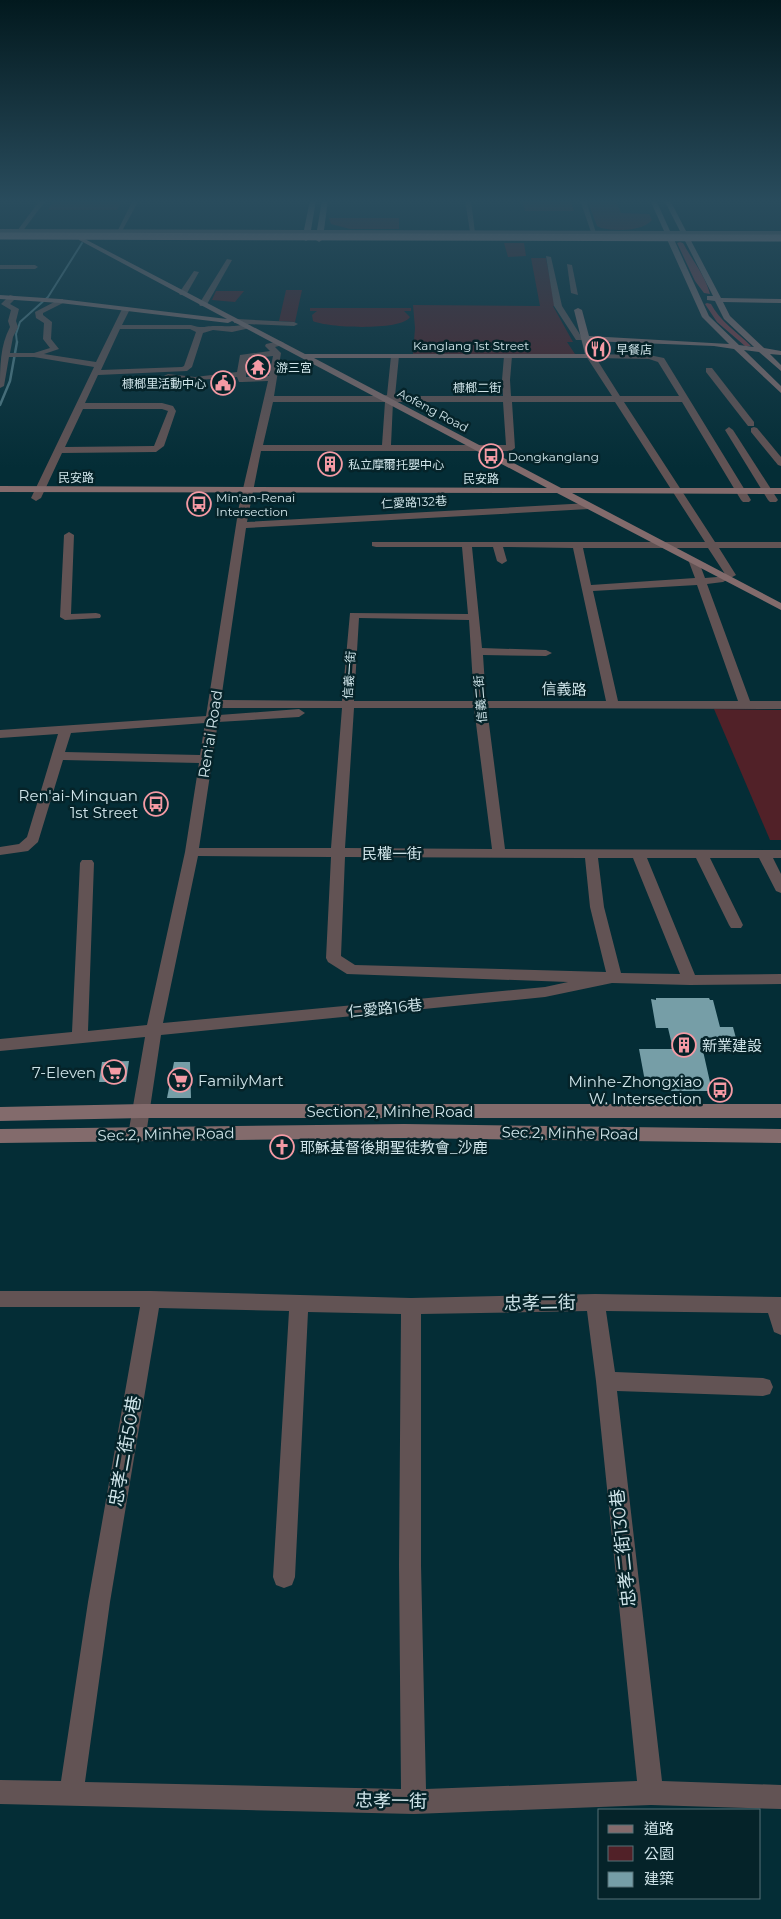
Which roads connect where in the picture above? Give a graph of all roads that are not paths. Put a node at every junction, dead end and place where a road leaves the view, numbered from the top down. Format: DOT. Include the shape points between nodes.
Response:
graph roads {
  1 [pos="176,290"];
  2 [pos="185,290"];
  3 [pos="212,290"];
  4 [pos="555,290"];
  5 [pos="575,290"];
  6 [pos="694,290"];
  7 [pos="714,290"];
  8 [pos="183,293"];
  9 [pos="575,293"];
  10 [pos="696,295"];
  11 [pos="781,296"];
  12 [pos="0,297"];
  13 [pos="13,297"];
  14 [pos="718,298"];
  15 [pos="781,300"];
  16 [pos="60,301"];
  17 [pos="203,304"];
  18 [pos="126,309"];
  19 [pos="560,310"];
  20 [pos="237,322"];
  21 [pos="294,324"];
  22 [pos="247,326"];
  23 [pos="117,327"];
  24 [pos="200,331"];
  25 [pos="584,338"];
  26 [pos="280,343"];
  27 [pos="736,347"];
  28 [pos="761,350"];
  29 [pos="277,353"];
  30 [pos="781,353"];
  31 [pos="34,355"];
  32 [pos="304,356"];
  33 [pos="395,356"];
  34 [pos="508,356"];
  35 [pos="590,356"];
  36 [pos="4,360"];
  37 [pos="98,369"];
  38 [pos="781,369"];
  39 [pos="708,370"];
  40 [pos="154,371"];
  41 [pos="241,374"];
  42 [pos="273,378"];
  43 [pos="0,386"];
  44 [pos="781,391"];
  45 [pos="270,399"];
  46 [pos="508,399"];
  47 [pos="617,399"];
  48 [pos="684,399"];
  49 [pos="387,400"];
  50 [pos="80,406"];
  51 [pos="729,430"];
  52 [pos="259,448"];
  53 [pos="386,448"];
  54 [pos="478,448"];
  55 [pos="59,450"];
  56 [pos="781,463"];
  57 [pos="0,489"];
  58 [pos="559,490"];
  59 [pos="781,492"];
  60 [pos="38,494"];
  61 [pos="247,494"];
  62 [pos="679,496"];
  63 [pos="743,496"];
  64 [pos="774,497"];
  65 [pos="0,498"];
  66 [pos="577,500"];
  67 [pos="589,506"];
  68 [pos="241,525"];
  69 [pos="69,535"];
  70 [pos="376,544"];
  71 [pos="467,544"];
  72 [pos="497,544"];
  73 [pos="577,544"];
  74 [pos="663,544"];
  75 [pos="712,545"];
  76 [pos="781,545"];
  77 [pos="502,561"];
  78 [pos="694,562"];
  79 [pos="725,578"];
  80 [pos="702,581"];
  81 [pos="587,588"];
  82 [pos="781,607"];
  83 [pos="96,616"];
  84 [pos="473,617"];
  85 [pos="477,651"];
  86 [pos="546,652"];
  87 [pos="347,704"];
  88 [pos="480,704"];
  89 [pos="613,705"];
  90 [pos="744,705"];
  91 [pos="781,705"];
  92 [pos="214,711"];
  93 [pos="66,729"];
  94 [pos="0,734"];
  95 [pos="59,756"];
  96 [pos="206,759"];
  97 [pos="0,852"];
  98 [pos="192,852"];
  99 [pos="338,852"];
  100 [pos="499,853"];
  101 [pos="591,854"];
  102 [pos="638,854"];
  103 [pos="701,854"];
  104 [pos="764,854"];
  105 [pos="781,854"];
  106 [pos="87,863"];
  107 [pos="781,888"];
  108 [pos="736,926"];
  109 [pos="615,977"];
  110 [pos="781,979"];
  111 [pos="690,980"];
  112 [pos="154,1030"];
  113 [pos="80,1038"];
  114 [pos="0,1045"];
  115 [pos="142,1111"];
  116 [pos="781,1111"];
  117 [pos="0,1114"];
  118 [pos="137,1135"];
  119 [pos="0,1136"];
  120 [pos="781,1136"];
  121 [pos="0,1299"];
  122 [pos="151,1299"];
  123 [pos="299,1302"];
  124 [pos="595,1302"];
  125 [pos="779,1305"];
  126 [pos="411,1306"];
  127 [pos="781,1326"];
  128 [pos="606,1381"];
  129 [pos="763,1387"];
  130 [pos="284,1577"];
  131 [pos="0,1792"];
  132 [pos="651,1793"];
  133 [pos="71,1794"];
  134 [pos="781,1797"];
  135 [pos="414,1802"];
  1 -- 8 [label="street, Aofeng Road"];
  2 -- 8 [label="street"];
  3 -- 17 [label="street"];
  4 -- 19 [label="street"];
  5 -- 9 [label="street"];
  6 -- 10 [label="street"];
  7 -- 14 [label="street"];
  8 -- 17 [label="street, Aofeng Road"];
  10 -- 14 [label="street"];
  10 -- 27 [label="street" via="706,317"];
  11 -- 14 [label="street"];
  12 -- 13 [label="street"];
  13 -- 16 [label="street"];
  13 -- 36 [label="street" via="5,304 15,309 14,327"];
  14 -- 15 [label="street"];
  14 -- 28 [label="street" via="727,317"];
  16 -- 18 [label="street"];
  16 -- 31 [label="street" via="39,312 39,316 48,322 47,339 55,349"];
  17 -- 20 [label="street, Aofeng Road"];
  18 -- 20 [label="street"];
  18 -- 23 [label="street"];
  19 -- 25 [label="street" via="579,338"];
  19 -- 25 [label="street" via="578,310"];
  20 -- 21 [label="street"];
  20 -- 22 [label="street, Aofeng Road"];
  22 -- 24 [label="street"];
  22 -- 26 [label="street, Aofeng Road"];
  23 -- 24 [label="street" via="190,327"];
  23 -- 37 [label="street"];
  24 -- 40 [label="street" via="188,367 176,371"];
  25 -- 27 [label="street"];
  25 -- 35 [label="street"];
  26 -- 29 [label="street, Ren'ai Road" via="269,346"];
  26 -- 32 [label="street, Aofeng Road"];
  27 -- 28 [label="street"];
  27 -- 44 [label="street"];
  28 -- 30 [label="street"];
  28 -- 38 [label="street"];
  29 -- 41 [label="street" via="243,357"];
  29 -- 42 [label="street, Ren'ai Road"];
  31 -- 36 [label="street"];
  31 -- 37 [label="street"];
  32 -- 33 [label="street, Kanglang 1st Street"];
  32 -- 49 [label="street, Aofeng Road"];
  33 -- 34 [label="street, Kanglang 1st Street"];
  33 -- 49 [label="street" via="391,396"];
  34 -- 35 [label="street, Kanglang 1st Street"];
  34 -- 46 [label="street"];
  35 -- 47 [label="street"];
  35 -- 48 [label="street" via="659,359"];
  36 -- 43 [label="street"];
  37 -- 40 [label="street"];
  37 -- 50 [label="street"];
  39 -- 56 [label="street"];
  40 -- 41 [label="street" via="180,379"];
  41 -- 42 [label="street" via="242,380"];
  42 -- 45 [label="street, Ren'ai Road"];
  45 -- 49 [label="street, 槺榔二街"];
  45 -- 52 [label="street, Ren'ai Road"];
  46 -- 47 [label="street, 槺榔二街"];
  46 -- 49 [label="street, 槺榔二街"];
  46 -- 54 [label="street" via="512,448"];
  47 -- 48 [label="street, 槺榔二街"];
  47 -- 62 [label="street"];
  48 -- 63 [label="street"];
  49 -- 53 [label="street"];
  49 -- 54 [label="street, Aofeng Road"];
  50 -- 55 [label="street"];
  50 -- 55 [label="street" via="162,406 172,411 160,446 156,449"];
  51 -- 64 [label="street"];
  52 -- 53 [label="street"];
  52 -- 61 [label="street, Ren'ai Road"];
  53 -- 54 [label="street"];
  54 -- 58 [label="street, Aofeng Road"];
  55 -- 60 [label="street"];
  57 -- 60 [label="street, 民安路"];
  58 -- 61 [label="street, 民安路"];
  58 -- 62 [label="street, 民安路"];
  58 -- 66 [label="street, Aofeng Road"];
  59 -- 64 [label="street, 民安路"];
  60 -- 61 [label="street, 民安路"];
  60 -- 65 [label="street, 民安路"];
  61 -- 66 [label="street, 民安路"];
  61 -- 68 [label="street, Ren'ai Road"];
  62 -- 63 [label="street, 民安路"];
  62 -- 66 [label="street, 民安路"];
  62 -- 75 [label="street"];
  63 -- 64 [label="street, 民安路"];
  66 -- 67 [label="street, Aofeng Road"];
  67 -- 68 [label="street, 仁愛路132巷"];
  67 -- 74 [label="street, Aofeng Road"];
  68 -- 92 [label="street, Ren'ai Road"];
  69 -- 83 [label="street" via="65,617"];
  70 -- 71 [label="street"];
  71 -- 72 [label="street"];
  71 -- 84 [label="street, 信義二街"];
  72 -- 73 [label="street"];
  72 -- 77 [label="street"];
  73 -- 74 [label="street"];
  73 -- 81 [label="street"];
  74 -- 75 [label="street"];
  74 -- 78 [label="street, Aofeng Road"];
  75 -- 76 [label="street"];
  75 -- 79 [label="street" via="731,575"];
  78 -- 79 [label="street, Aofeng Road"];
  78 -- 80 [label="street"];
  79 -- 80 [label="street"];
  79 -- 82 [label="street, Aofeng Road"];
  80 -- 81 [label="street"];
  80 -- 90 [label="street"];
  81 -- 89 [label="street"];
  84 -- 85 [label="street, 信義二街"];
  84 -- 87 [label="street, 信義一街" via="354,616"];
  85 -- 86 [label="street"];
  85 -- 88 [label="street, 信義二街"];
  87 -- 88 [label="street, 信義路"];
  87 -- 92 [label="street, 信義路" via="329,711"];
  87 -- 99 [label="street, 信義一街"];
  88 -- 89 [label="street, 信義路"];
  88 -- 100 [label="street, 信義二街"];
  89 -- 90 [label="street, 信義路"];
  90 -- 91 [label="street, 信義路"];
  92 -- 93 [label="street, 信義路"];
  92 -- 96 [label="street, Ren'ai Road"];
  93 -- 94 [label="street, 信義路"];
  93 -- 95 [label="street"];
  95 -- 96 [label="street"];
  95 -- 97 [label="street" via="33,839 23,848"];
  96 -- 98 [label="street, Ren'ai Road"];
  98 -- 99 [label="street, 民權一街"];
  98 -- 112 [label="street, Ren'ai Road"];
  99 -- 100 [label="street, 民權一街"];
  99 -- 109 [label="street, 信義一街" via="333,958 352,970"];
  100 -- 101 [label="street, 民權一街"];
  101 -- 102 [label="street, 民權一街"];
  101 -- 109 [label="street" via="597,907"];
  102 -- 103 [label="street, 民權一街"];
  102 -- 111 [label="street"];
  103 -- 104 [label="street, 民權一街"];
  103 -- 108 [label="street"];
  104 -- 105 [label="street, 民權一街"];
  104 -- 107 [label="street"];
  106 -- 113 [label="street"];
  109 -- 111 [label="street"];
  109 -- 112 [label="street, 仁愛路16巷" via="545,992"];
  110 -- 111 [label="street"];
  112 -- 113 [label="street, 仁愛路16巷"];
  112 -- 115 [label="street, Ren'ai Road"];
  113 -- 114 [label="street, 仁愛路16巷"];
  115 -- 116 [label="street, Section 2, Minhe Road"];
  115 -- 117 [label="street, Section 2, Minhe Road"];
  115 -- 118 [label="street, Ren'ai Road"];
  118 -- 119 [label="street, Sec.2, Minhe Road"];
  118 -- 120 [label="street, Sec.2, Minhe Road" via="404,1131"];
  121 -- 122 [label="street, 忠孝二街"];
  122 -- 123 [label="street, 忠孝二街"];
  122 -- 133 [label="street, 忠孝二街50巷" via="99,1602"];
  123 -- 126 [label="street, 忠孝二街"];
  123 -- 130 [label="street"];
  124 -- 125 [label="street, 忠孝二街"];
  124 -- 126 [label="street, 忠孝二街"];
  124 -- 128 [label="street, 忠孝二街130巷"];
  125 -- 127 [label="street"];
  126 -- 135 [label="street" via="410,1565"];
  128 -- 129 [label="street"];
  128 -- 132 [label="street, 忠孝二街130巷"];
  131 -- 133 [label="street, 忠孝一街"];
  132 -- 134 [label="street, 忠孝一街"];
  132 -- 135 [label="street, 忠孝一街"];
  133 -- 135 [label="street, 忠孝一街"];
}
